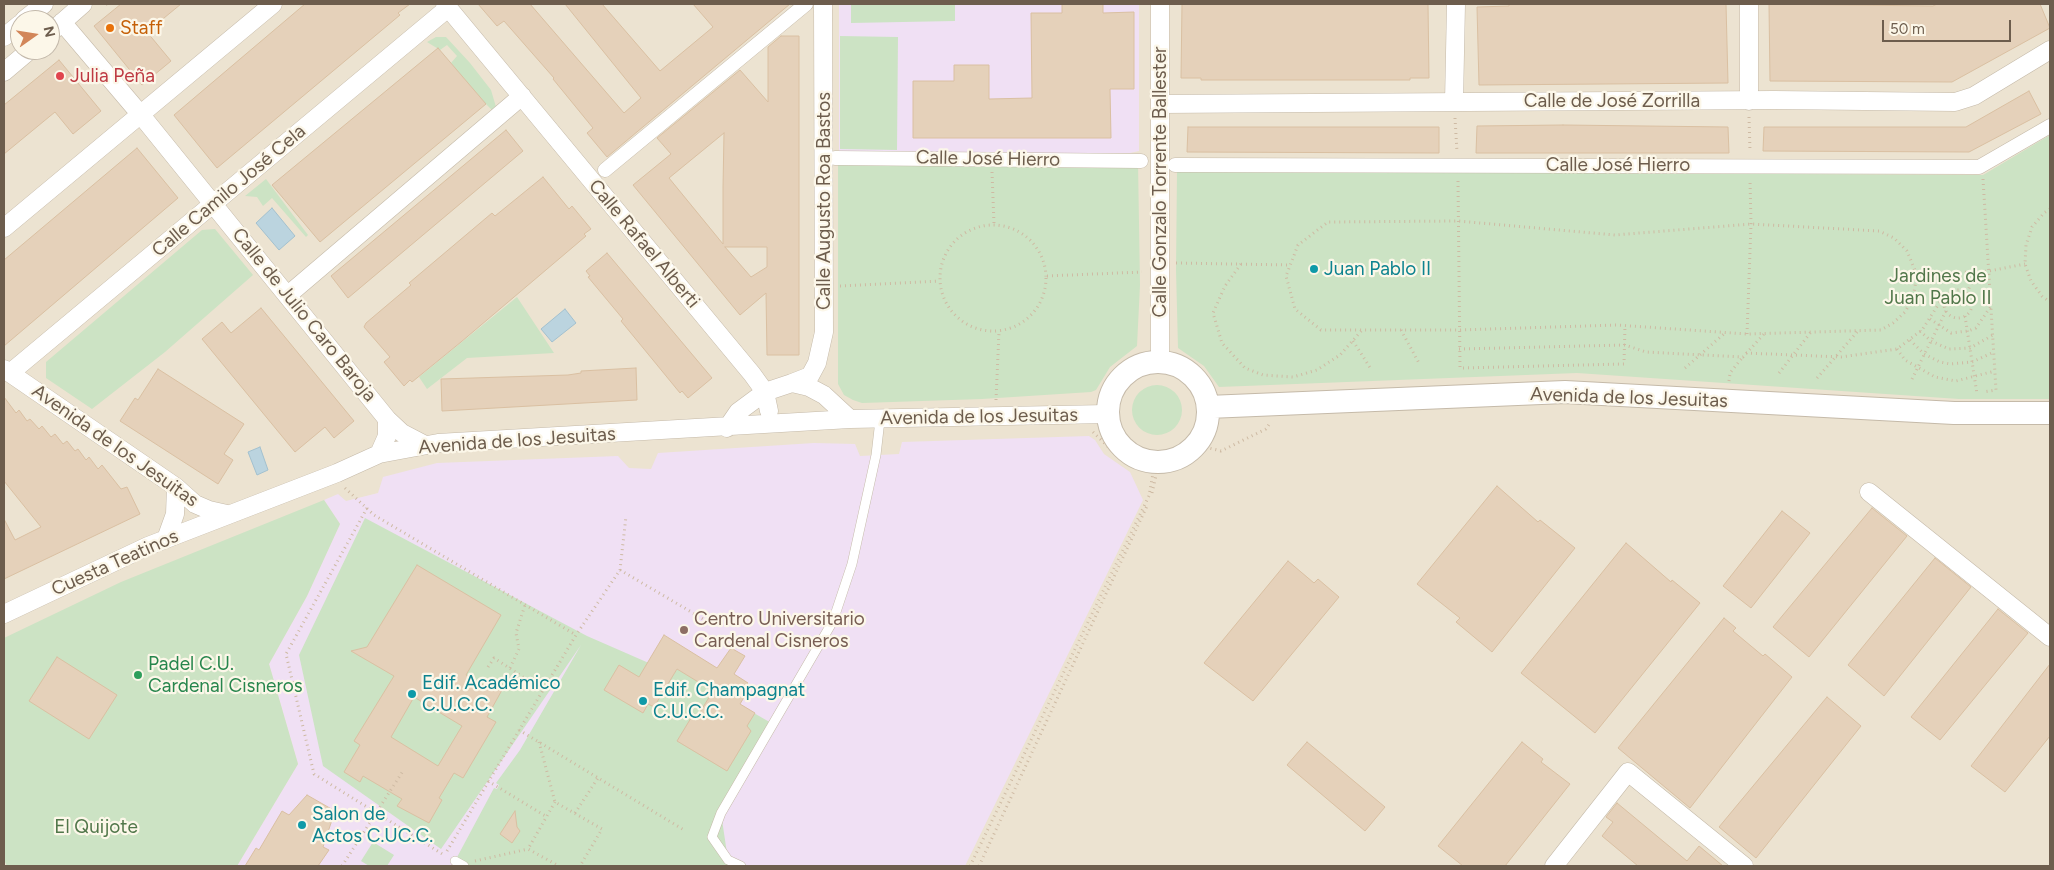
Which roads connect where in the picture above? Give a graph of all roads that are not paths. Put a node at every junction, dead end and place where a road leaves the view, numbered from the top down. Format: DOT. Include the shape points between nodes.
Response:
graph roads {
  1 [pos="83,4"];
  2 [pos="273,4"];
  3 [pos="806,4"];
  4 [pos="823,4"];
  5 [pos="1160,4"];
  6 [pos="1456,4"];
  7 [pos="1749,4"];
  8 [pos="447,6"];
  9 [pos="60,24"];
  10 [pos="60,32"];
  11 [pos="2050,50"];
  12 [pos="18,60"];
  13 [pos="4,72"];
  14 [pos="522,96"];
  15 [pos="1160,104"];
  16 [pos="1454,107"];
  17 [pos="1749,108"];
  18 [pos="141,115"];
  19 [pos="2050,126"];
  20 [pos="835,158"];
  21 [pos="1141,161"];
  22 [pos="1175,165"];
  23 [pos="605,170"];
  24 [pos="213,205"];
  25 [pos="4,228"];
  26 [pos="288,295"];
  27 [pos="1160,361"];
  28 [pos="7,371"];
  29 [pos="778,387"];
  30 [pos="1208,407"];
  31 [pos="2050,413"];
  32 [pos="1107,414"];
  33 [pos="768,418"];
  34 [pos="387,419"];
  35 [pos="850,419"];
  36 [pos="880,420"];
  37 [pos="727,428"];
  38 [pos="425,445"];
  39 [pos="379,454"];
  40 [pos="176,487"];
  41 [pos="1869,492"];
  42 [pos="227,514"];
  43 [pos="166,539"];
  44 [pos="4,614"];
  45 [pos="2050,637"];
  46 [pos="741,866"];
  47 [pos="1554,866"];
  48 [pos="1744,866"];
  1 -- 9 [label="street"];
  2 -- 18 [label="street"];
  3 -- 23 [label="street"];
  4 -- 29 [label="street, Calle Augusto Roa Bastos" via="824,332 818,363 810,376"];
  5 -- 15 [label="street, Calle Gonzalo Torrente Ballester"];
  6 -- 16 [label="street"];
  7 -- 17 [label="street"];
  8 -- 14 [label="street, Calle Rafael Alberti"];
  8 -- 24 [label="street, Calle Camilo José Cela"];
  10 -- 18 [label="street, Calle de Julio Caro Baroja"];
  11 -- 17 [label="street, Calle de José Zorrilla" via="1974,96 1955,102"];
  12 -- 13 [label="street"];
  14 -- 26 [label="street"];
  14 -- 29 [label="street, Calle Rafael Alberti"];
  15 -- 16 [label="street, Calle de José Zorrilla"];
  15 -- 27 [label="street, Calle Gonzalo Torrente Ballester"];
  16 -- 17 [label="street, Calle de José Zorrilla"];
  18 -- 24 [label="street, Calle de Julio Caro Baroja"];
  18 -- 25 [label="street"];
  19 -- 22 [label="street, Calle José Hierro" via="1982,165"];
  20 -- 21 [label="street, Calle José Hierro"];
  24 -- 26 [label="street, Calle de Julio Caro Baroja"];
  24 -- 28 [label="street, Calle Camilo José Cela"];
  26 -- 34 [label="street, Calle de Julio Caro Baroja"];
  27 -- 30 [label="street" via="1187,370 1205,393"];
  27 -- 32 [label="street" via="1143,363 1128,371 1117,382"];
  28 -- 40 [label="street, Avenida de los Jesuitas"];
  29 -- 33 [label="street"];
  29 -- 35 [label="street" via="809,387 824,395"];
  29 -- 37 [label="street" via="738,412"];
  30 -- 31 [label="street, Avenida de los Jesuitas" via="1565,392 1954,413"];
  30 -- 32 [label="street" via="1207,423 1191,450 1177,459 1155,465 1131,454 1119,444"];
  32 -- 36 [label="street, Avenida de los Jesuitas"];
  33 -- 35 [label="street, Avenida de los Jesuitas"];
  33 -- 37 [label="street, Avenida de los Jesuitas"];
  34 -- 38 [label="street" via="402,433"];
  34 -- 39 [label="street, Calle de Julio Caro Baroja" via="387,436"];
  35 -- 36 [label="street, Avenida de los Jesuitas"];
  36 -- 46 [label="lane" via="873,473 852,564 833,621 721,813 712,837 728,860"];
  37 -- 38 [label="street, Avenida de los Jesuitas"];
  38 -- 39 [label="street, Avenida de los Jesuitas"];
  39 -- 42 [label="street, Avenida de los Jesuitas"];
  40 -- 42 [label="street, Avenida de los Jesuitas" via="195,504"];
  40 -- 43 [label="street" via="175,514"];
  41 -- 45 [label="street"];
  42 -- 43 [label="street, Cuesta Teatinos"];
  43 -- 44 [label="street, Cuesta Teatinos"];
  47 -- 48 [label="street" via="1628,772"];
}
